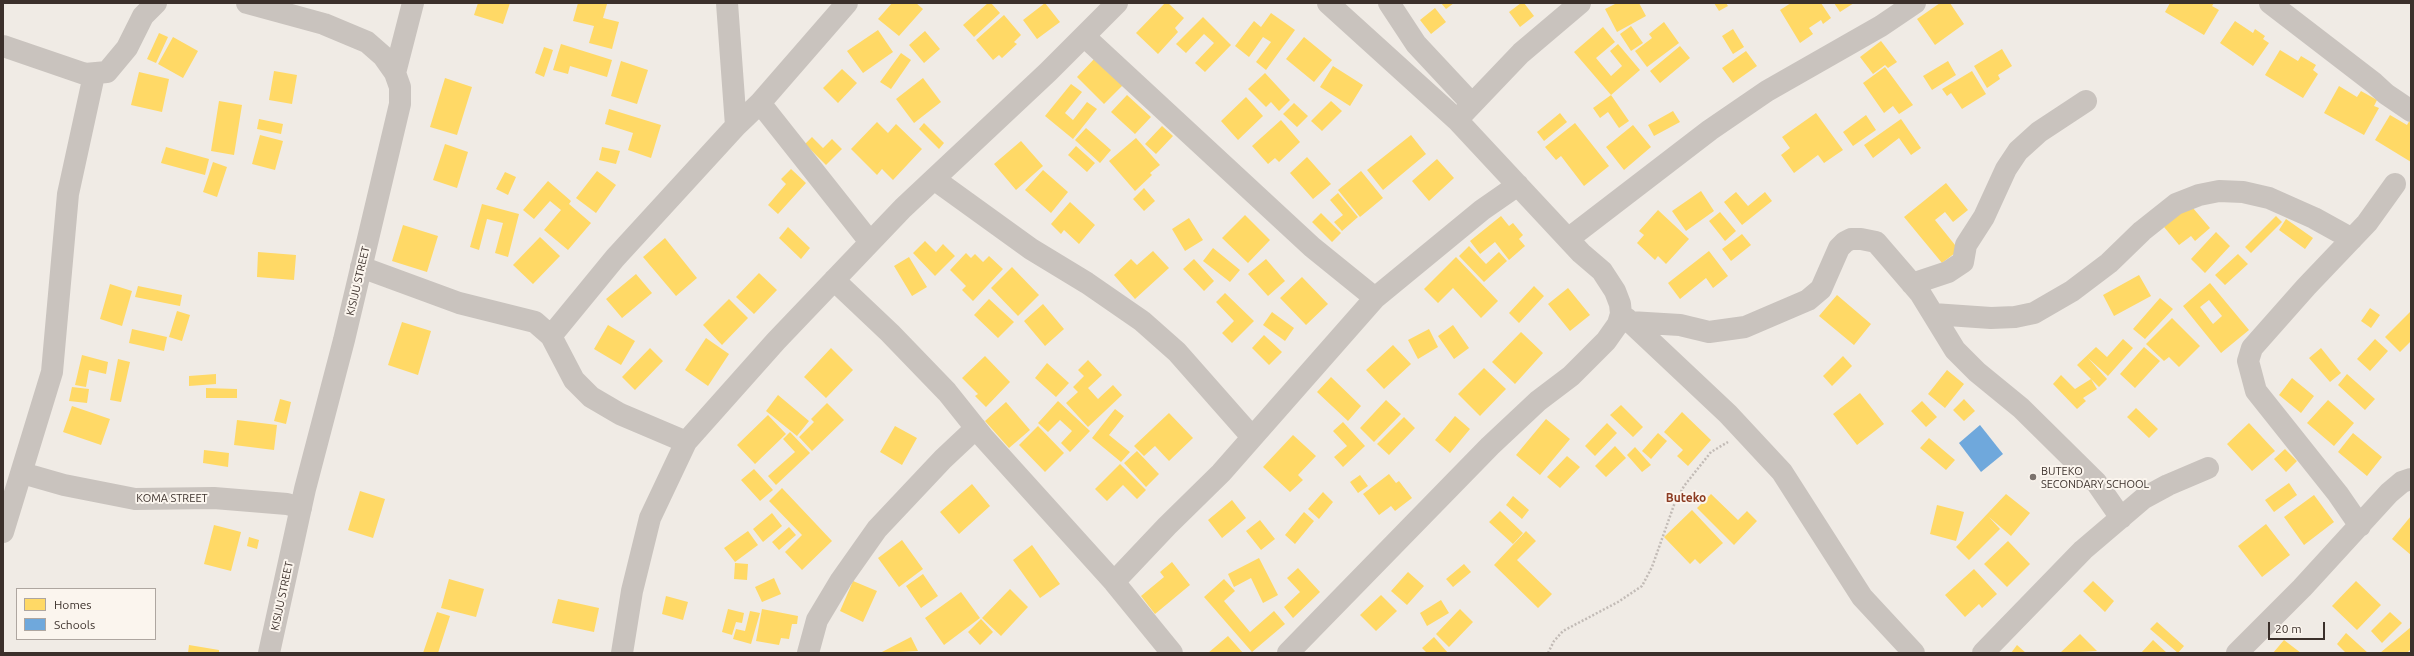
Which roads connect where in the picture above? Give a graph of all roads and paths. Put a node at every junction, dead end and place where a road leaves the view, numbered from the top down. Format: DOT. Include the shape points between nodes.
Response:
graph roads {
  1 [pos="156,3"];
  2 [pos="247,3"];
  3 [pos="413,3"];
  4 [pos="727,3"];
  5 [pos="847,3"];
  6 [pos="1117,3"];
  7 [pos="1328,3"];
  8 [pos="1389,3"];
  9 [pos="1580,3"];
  10 [pos="1914,3"];
  11 [pos="2270,3"];
  12 [pos="1084,36"];
  13 [pos="3,46"];
  14 [pos="395,73"];
  15 [pos="94,75"];
  16 [pos="2086,101"];
  17 [pos="760,103"];
  18 [pos="1472,104"];
  19 [pos="2411,111"];
  20 [pos="1458,120"];
  21 [pos="736,126"];
  22 [pos="934,179"];
  23 [pos="2395,184"];
  24 [pos="1518,185"];
  25 [pos="2352,238"];
  26 [pos="1568,239"];
  27 [pos="870,242"];
  28 [pos="361,267"];
  29 [pos="834,280"];
  30 [pos="1912,284"];
  31 [pos="1375,298"];
  32 [pos="1933,314"];
  33 [pos="1626,318"];
  34 [pos="551,336"];
  35 [pos="976,428"];
  36 [pos="1746,433"];
  37 [pos="1252,437"];
  38 [pos="686,442"];
  39 [pos="2208,468"];
  40 [pos="22,474"];
  41 [pos="2411,478"];
  42 [pos="301,508"];
  43 [pos="2121,518"];
  44 [pos="2360,526"];
  45 [pos="3,532"];
  46 [pos="1114,582"];
  47 [pos="269,653"];
  48 [pos="622,653"];
  49 [pos="808,653"];
  50 [pos="1172,653"];
  51 [pos="1288,653"];
  52 [pos="1548,653"];
  53 [pos="1914,653"];
  54 [pos="1983,653"];
  55 [pos="2237,653"];
  1 -- 15 [label="street" via="143,16 127,48 107,72"];
  2 -- 14 [label="street, KISIJU STREET" via="324,24 367,42 383,56"];
  3 -- 14 [label="street"];
  4 -- 21 [label="street"];
  5 -- 17 [label="street"];
  6 -- 12 [label="street"];
  7 -- 20 [label="street"];
  8 -- 18 [label="street" via="1416,44"];
  9 -- 18 [label="street" via="1522,53"];
  10 -- 26 [label="street" via="1881,26 1748,104"];
  11 -- 19 [label="street"];
  12 -- 22 [label="street"];
  12 -- 31 [label="street" via="1307,242"];
  13 -- 15 [label="street" via="60,67"];
  14 -- 28 [label="street, KISIJU STREET" via="400,87 400,104"];
  15 -- 40 [label="street" via="68,194 52,372"];
  16 -- 30 [label="street" via="2039,132 2018,151 2006,169 1984,218 1966,245 1963,262 1948,272"];
  17 -- 21 [label="street"];
  17 -- 27 [label="street"];
  18 -- 20 [label="street"];
  20 -- 24 [label="street"];
  21 -- 34 [label="street" via="615,258"];
  22 -- 27 [label="street"];
  22 -- 37 [label="street" via="1031,249 1142,321 1177,352"];
  23 -- 25 [label="street" via="2367,223"];
  24 -- 26 [label="street"];
  24 -- 31 [label="street" via="1482,210"];
  25 -- 32 [label="street" via="2269,198 2243,192 2219,191 2176,204 2079,286 2034,313 1992,318"];
  25 -- 44 [label="street" via="2252,348 2248,360 2256,390"];
  26 -- 33 [label="street" via="1602,271 1615,291"];
  27 -- 29 [label="street"];
  28 -- 34 [label="street" via="459,303 535,322"];
  28 -- 42 [label="street, KISIJU STREET"];
  29 -- 35 [label="street" via="947,392"];
  29 -- 38 [label="street"];
  30 -- 32 [label="street"];
  30 -- 33 [label="street" via="1876,242 1852,239 1839,248 1821,289 1808,300 1745,327 1709,332 1680,325"];
  31 -- 37 [label="street"];
  32 -- 43 [label="street" via="1955,350 1977,372 2021,408 2096,482"];
  33 -- 36 [label="street"];
  33 -- 51 [label="street" via="1571,376 1538,401 1490,446"];
  34 -- 38 [label="street" via="574,380 591,397 620,414"];
  35 -- 46 [label="street"];
  35 -- 49 [label="street" via="877,529 817,620"];
  36 -- 52 [label="path" via="1711,452 1684,486 1642,586 1618,602 1563,631"];
  36 -- 53 [label="street" via="1782,472 1862,597"];
  37 -- 46 [label="street" via="1222,473"];
  38 -- 48 [label="street" via="650,518 632,591"];
  39 -- 43 [label="street" via="2144,498"];
  40 -- 42 [label="street, KOMA STREET" via="135,499 214,498 287,504"];
  40 -- 45 [label="street"];
  41 -- 44 [label="street" via="2389,493"];
  42 -- 47 [label="street, KISIJU STREET"];
  43 -- 54 [label="street" via="2048,585"];
  44 -- 55 [label="street"];
  46 -- 50 [label="street"];
}
